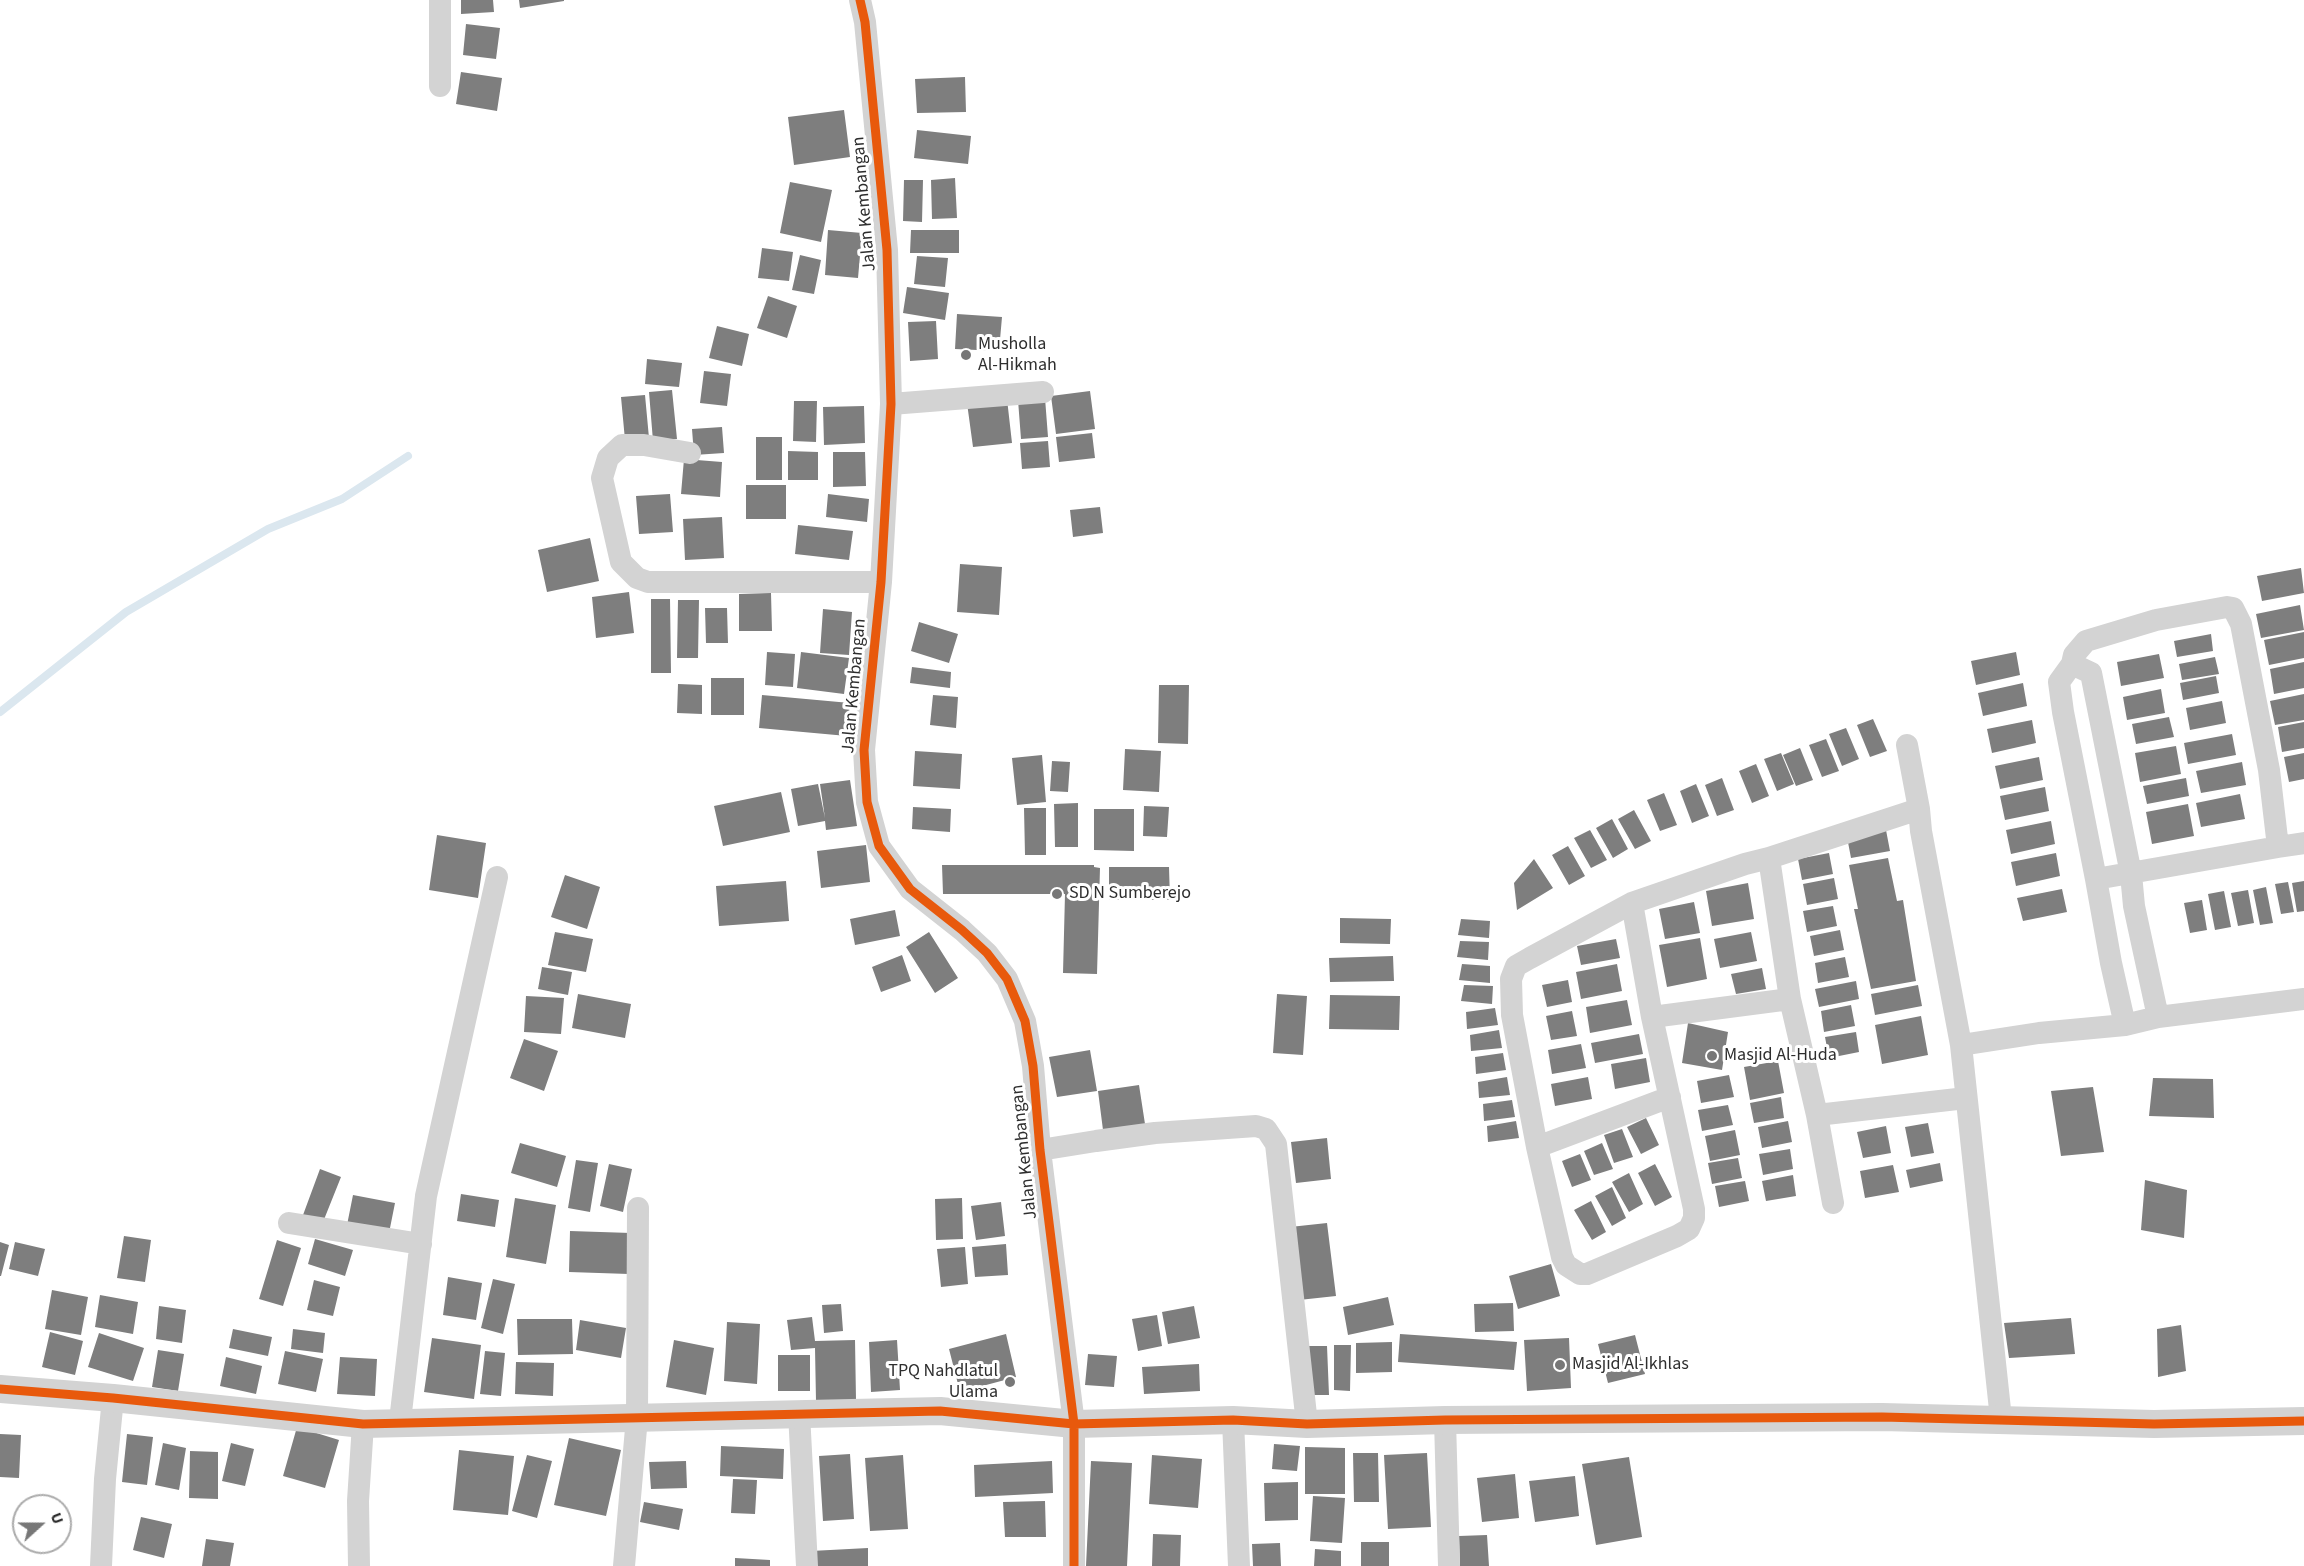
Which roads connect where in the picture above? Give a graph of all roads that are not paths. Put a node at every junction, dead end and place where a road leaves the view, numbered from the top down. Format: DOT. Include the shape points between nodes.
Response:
graph roads {
  1 [pos="440,0"];
  2 [pos="860,0"];
  3 [pos="440,86"];
  4 [pos="1043,392"];
  5 [pos="891,404"];
  6 [pos="690,453"];
  7 [pos="881,582"];
  8 [pos="2072,664"];
  9 [pos="1907,745"];
  10 [pos="1919,809"];
  11 [pos="2304,843"];
  12 [pos="2278,847"];
  13 [pos="1769,858"];
  14 [pos="2131,873"];
  15 [pos="498,877"];
  16 [pos="2096,879"];
  17 [pos="1632,903"];
  18 [pos="1790,999"];
  19 [pos="2304,999"];
  20 [pos="1652,1017"];
  21 [pos="2158,1017"];
  22 [pos="2125,1025"];
  23 [pos="1961,1045"];
  24 [pos="1670,1097"];
  25 [pos="1966,1098"];
  26 [pos="1817,1115"];
  27 [pos="1537,1147"];
  28 [pos="1040,1150"];
  29 [pos="1833,1203"];
  30 [pos="638,1208"];
  31 [pos="289,1223"];
  32 [pos="421,1244"];
  33 [pos="0,1389"];
  34 [pos="113,1398"];
  35 [pos="799,1413"];
  36 [pos="637,1417"];
  37 [pos="2001,1419"];
  38 [pos="1233,1420"];
  39 [pos="1445,1420"];
  40 [pos="400,1421"];
  41 [pos="2304,1421"];
  42 [pos="363,1424"];
  43 [pos="1074,1424"];
  44 [pos="1307,1424"];
  45 [pos="101,1566"];
  46 [pos="359,1566"];
  47 [pos="624,1566"];
  48 [pos="807,1566"];
  49 [pos="1074,1566"];
  50 [pos="1239,1566"];
  51 [pos="1449,1566"];
  1 -- 3 [label="street"];
  2 -- 5 [label="street, Jalan Kembangan" via="887,250"];
  4 -- 5 [label="street"];
  5 -- 7 [label="street, Jalan Kembangan"];
  6 -- 7 [label="street" via="622,445 608,458 602,478 621,562 637,578 648,582"];
  7 -- 28 [label="street, Jalan Kembangan" via="864,750 867,802 879,846 910,889 987,952 1007,979 1025,1021"];
  8 -- 12 [label="street" via="2086,641 2156,620 2233,608 2241,624 2269,770"];
  8 -- 14 [label="street" via="2091,672"];
  8 -- 16 [label="street" via="2059,682 2062,712"];
  9 -- 10 [label="street"];
  10 -- 13 [label="street"];
  10 -- 23 [label="street"];
  11 -- 12 [label="street"];
  12 -- 14 [label="street"];
  13 -- 17 [label="street"];
  13 -- 18 [label="street"];
  14 -- 16 [label="street"];
  14 -- 21 [label="street" via="2134,906"];
  15 -- 32 [label="street" via="426,1196"];
  16 -- 22 [label="street"];
  17 -- 20 [label="street"];
  17 -- 27 [label="street" via="1516,966 1510,979 1512,1015"];
  18 -- 20 [label="street"];
  18 -- 26 [label="street"];
  19 -- 21 [label="street"];
  20 -- 24 [label="street"];
  21 -- 22 [label="street"];
  22 -- 23 [label="street"];
  23 -- 25 [label="street"];
  24 -- 27 [label="street"];
  24 -- 27 [label="street" via="1694,1209 1689,1229 1587,1274 1566,1266 1562,1257"];
  25 -- 26 [label="street"];
  25 -- 37 [label="street"];
  26 -- 29 [label="street"];
  28 -- 43 [label="street, Jalan Kembangan"];
  28 -- 44 [label="street" via="1155,1133 1256,1126 1266,1129 1276,1144"];
  30 -- 36 [label="street"];
  31 -- 32 [label="street"];
  32 -- 40 [label="street"];
  33 -- 34 [label="street"];
  34 -- 42 [label="street"];
  34 -- 45 [label="street"];
  35 -- 36 [label="street"];
  35 -- 43 [label="street" via="940,1411"];
  35 -- 48 [label="street"];
  36 -- 40 [label="street"];
  36 -- 47 [label="street"];
  37 -- 39 [label="street"];
  37 -- 41 [label="street" via="2154,1424"];
  38 -- 43 [label="street"];
  38 -- 44 [label="street"];
  38 -- 50 [label="street"];
  39 -- 44 [label="street"];
  39 -- 51 [label="street"];
  40 -- 42 [label="street"];
  42 -- 46 [label="street"];
  43 -- 49 [label="street, Jalan Kembangan"];
}
